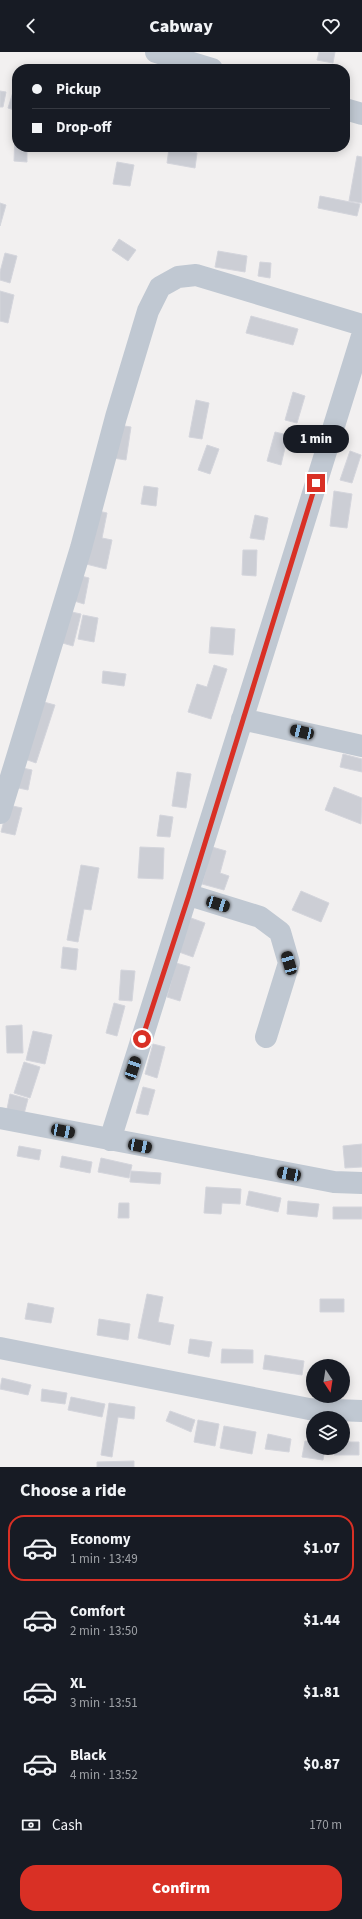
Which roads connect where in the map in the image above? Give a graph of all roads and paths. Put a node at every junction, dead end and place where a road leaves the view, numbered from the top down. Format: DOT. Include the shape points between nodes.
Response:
graph roads {
  1 [pos="156,52"];
  2 [pos="196,64"];
  3 [pos="350,110"];
  4 [pos="362,114"];
  5 [pos="362,325"];
  6 [pos="362,336"];
  7 [pos="242,719"];
  8 [pos="362,746"];
  9 [pos="0,813"];
  10 [pos="189,895"];
  11 [pos="266,1036"];
  12 [pos="0,1118"];
  13 [pos="110,1140"];
  14 [pos="362,1183"];
  15 [pos="0,1348"];
  16 [pos="362,1410"];
  1 -- 2 [label="street"];
  3 -- 4 [label="street"];
  5 -- 9 [label="street" via="196,275 178,277 160,287 148,311 81,548"];
  6 -- 7 [label="street"];
  7 -- 8 [label="street"];
  7 -- 10 [label="street"];
  10 -- 11 [label="street" via="260,917 280,932 289,963"];
  10 -- 13 [label="street"];
  12 -- 13 [label="street"];
  13 -- 14 [label="street" via="334,1182"];
  15 -- 16 [label="street" via="309,1409"];
}
